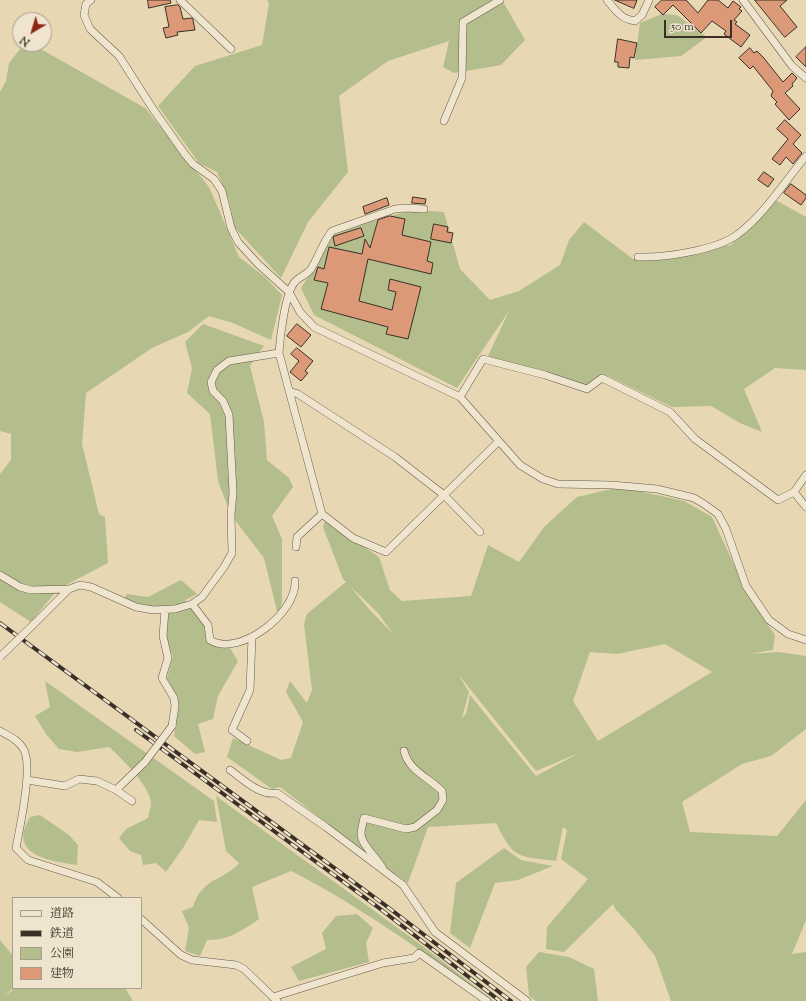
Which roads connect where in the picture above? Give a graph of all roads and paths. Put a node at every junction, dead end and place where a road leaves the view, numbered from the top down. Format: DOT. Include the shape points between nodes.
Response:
graph roads {
  1 [pos="91,0"];
  2 [pos="180,0"];
  3 [pos="500,0"];
  4 [pos="607,0"];
  5 [pos="649,0"];
  6 [pos="743,0"];
  7 [pos="231,49"];
  8 [pos="806,78"];
  9 [pos="444,120"];
  10 [pos="806,156"];
  11 [pos="424,209"];
  12 [pos="638,257"];
  13 [pos="289,292"];
  14 [pos="279,353"];
  15 [pos="289,391"];
  16 [pos="460,397"];
  17 [pos="498,441"];
  18 [pos="806,474"];
  19 [pos="794,492"];
  20 [pos="444,495"];
  21 [pos="806,507"];
  22 [pos="322,514"];
  23 [pos="480,532"];
  24 [pos="296,547"];
  25 [pos="0,575"];
  26 [pos="295,581"];
  27 [pos="69,589"];
  28 [pos="192,604"];
  29 [pos="165,610"];
  30 [pos="252,637"];
  31 [pos="806,640"];
  32 [pos="0,657"];
  33 [pos="0,731"];
  34 [pos="247,741"];
  35 [pos="404,750"];
  36 [pos="230,770"];
  37 [pos="27,780"];
  38 [pos="116,790"];
  39 [pos="132,801"];
  40 [pos="384,871"];
  41 [pos="117,897"];
  42 [pos="142,920"];
  43 [pos="275,999"];
  44 [pos="487,1001"];
  45 [pos="527,1001"];
  1 -- 13 [label="street" via="86,4 84,15 90,29 119,56 188,159 214,179 222,191 231,228 238,242"];
  2 -- 7 [label="street"];
  3 -- 9 [label="street" via="463,22 462,78"];
  4 -- 5 [label="street" via="618,14 635,21 642,15"];
  6 -- 8 [label="street" via="792,66"];
  10 -- 12 [label="street" via="750,224 737,236 683,254"];
  11 -- 13 [label="street" via="395,209 332,231 310,270 295,282"];
  13 -- 14 [label="street" via="279,340"];
  13 -- 16 [label="street" via="300,312 314,327"];
  14 -- 15 [label="street"];
  14 -- 28 [label="street" via="229,361 217,370 211,382 213,391 223,401 229,415 233,492 230,515 232,553 202,597"];
  15 -- 20 [label="street" via="298,394 395,457"];
  15 -- 22 [label="street"];
  16 -- 17 [label="street"];
  16 -- 19 [label="street" via="483,359 587,389 602,378 670,412 695,439 778,500"];
  17 -- 20 [label="street"];
  17 -- 31 [label="street" via="520,465 543,479 558,484 657,489 694,498 704,504 718,514 726,529 746,586 769,620 788,634"];
  18 -- 19 [label="street"];
  19 -- 21 [label="street"];
  20 -- 22 [label="street" via="386,552 353,538"];
  20 -- 23 [label="street"];
  22 -- 24 [label="street" via="297,537"];
  25 -- 27 [label="street" via="20,587 31,590"];
  26 -- 30 [label="street" via="286,608"];
  27 -- 29 [label="street" via="80,585 91,587 136,607"];
  27 -- 32 [label="street, bridge"];
  28 -- 29 [label="street"];
  28 -- 30 [label="street" via="208,625 210,640 217,644"];
  29 -- 38 [label="street, bridge" via="163,636 168,658 162,678 174,698 172,726 145,762"];
  30 -- 34 [label="street" via="250,690 232,730"];
  33 -- 37 [label="street" via="16,740 24,749 27,758"];
  35 -- 40 [label="street" via="406,761 442,791 443,800 437,810 415,827 406,829 364,818 362,842 379,860"];
  36 -- 40 [label="street" via="268,795 277,793"];
  37 -- 38 [label="street" via="64,786 79,780 97,780"];
  37 -- 41 [label="street" via="16,848 28,860 97,882"];
  38 -- 39 [label="street"];
  40 -- 45 [label="street" via="403,885 434,932"];
  42 -- 43 [label="street" via="181,955 192,960 236,965 244,969"];
  43 -- 44 [label="street" via="383,963 414,958 419,953"];
}
